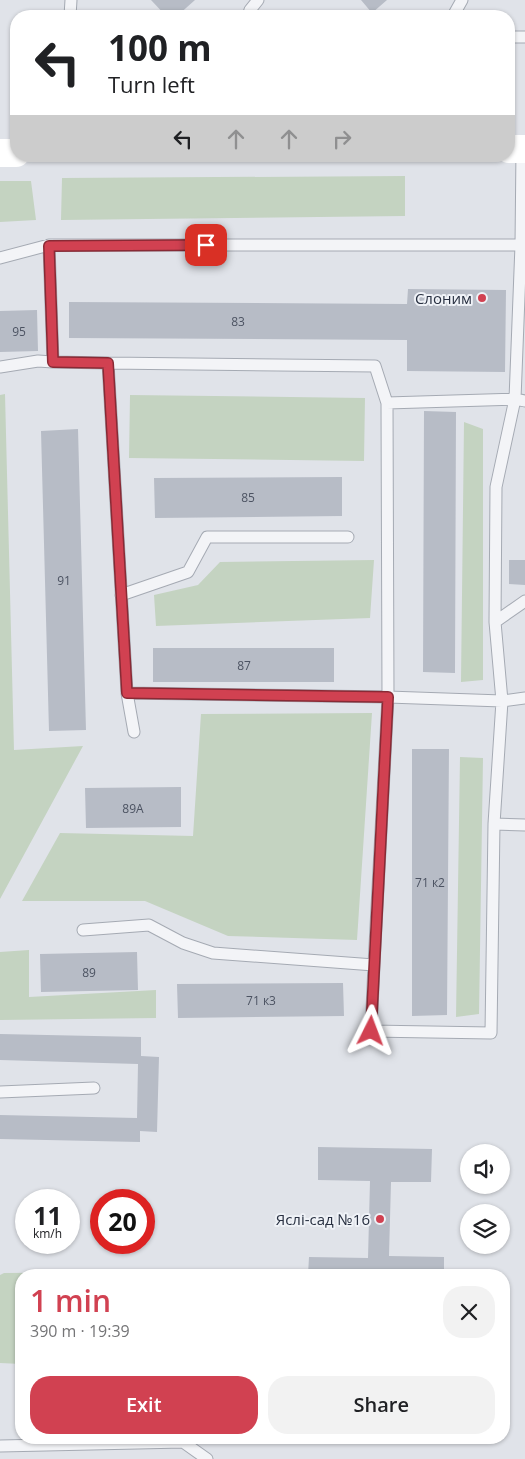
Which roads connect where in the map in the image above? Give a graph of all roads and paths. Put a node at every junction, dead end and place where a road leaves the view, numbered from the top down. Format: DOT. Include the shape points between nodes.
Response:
graph roads {
  1 [pos="258,0"];
  2 [pos="250,10"];
  3 [pos="518,149"];
  4 [pos="521,245"];
  5 [pos="49,246"];
  6 [pos="0,258"];
  7 [pos="53,362"];
  8 [pos="521,362"];
  9 [pos="108,363"];
  10 [pos="0,367"];
  11 [pos="520,400"];
  12 [pos="387,403"];
  13 [pos="348,537"];
  14 [pos="121,595"];
  15 [pos="525,601"];
  16 [pos="495,622"];
  17 [pos="127,693"];
  18 [pos="388,697"];
  19 [pos="525,698"];
  20 [pos="502,701"];
  21 [pos="134,732"];
  22 [pos="494,824"];
  23 [pos="525,825"];
  24 [pos="83,930"];
  25 [pos="374,964"];
  26 [pos="94,1088"];
  27 [pos="0,1092"];
  28 [pos="92,1444"];
  29 [pos="186,1444"];
  30 [pos="0,1446"];
  31 [pos="207,1459"];
  1 -- 2 [label="lane"];
  3 -- 4 [label="lane"];
  4 -- 5 [label="lane"];
  4 -- 8 [label="lane"];
  5 -- 6 [label="lane"];
  5 -- 7 [label="lane"];
  7 -- 9 [label="lane"];
  7 -- 10 [label="lane"];
  8 -- 11 [label="lane"];
  9 -- 12 [label="lane" via="375,366"];
  9 -- 14 [label="lane"];
  11 -- 12 [label="lane"];
  11 -- 16 [label="lane" via="496,487"];
  12 -- 18 [label="lane"];
  13 -- 14 [label="lane" via="207,537 188,572"];
  14 -- 17 [label="lane"];
  15 -- 16 [label="lane"];
  16 -- 20 [label="lane"];
  17 -- 18 [label="lane"];
  17 -- 21 [label="lane"];
  18 -- 20 [label="lane"];
  18 -- 25 [label="lane"];
  19 -- 20 [label="lane"];
  20 -- 22 [label="lane"];
  22 -- 23 [label="lane"];
  22 -- 25 [label="lane" via="491,1033 371,1031"];
  24 -- 25 [label="lane" via="149,925 183,943 213,953"];
  26 -- 27 [label="lane"];
  28 -- 30 [label="lane"];
  29 -- 31 [label="lane"];
}
